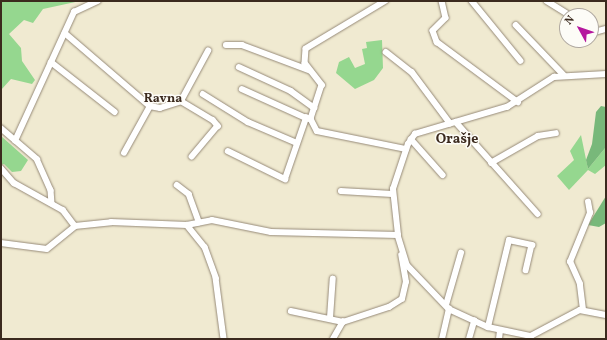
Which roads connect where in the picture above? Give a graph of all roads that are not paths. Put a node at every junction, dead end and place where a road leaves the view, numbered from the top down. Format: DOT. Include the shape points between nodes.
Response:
graph roads {
  1 [pos="98,1"];
  2 [pos="386,1"];
  3 [pos="442,1"];
  4 [pos="472,1"];
  5 [pos="547,1"];
  6 [pos="559,8"];
  7 [pos="516,25"];
  8 [pos="65,33"];
  9 [pos="226,45"];
  10 [pos="208,51"];
  11 [pos="386,52"];
  12 [pos="522,61"];
  13 [pos="51,62"];
  14 [pos="238,67"];
  15 [pos="309,70"];
  16 [pos="606,74"];
  17 [pos="564,75"];
  18 [pos="242,89"];
  19 [pos="203,94"];
  20 [pos="181,101"];
  21 [pos="518,102"];
  22 [pos="150,106"];
  23 [pos="314,108"];
  24 [pos="115,112"];
  25 [pos="309,119"];
  26 [pos="453,122"];
  27 [pos="1,128"];
  28 [pos="556,133"];
  29 [pos="411,139"];
  30 [pos="15,141"];
  31 [pos="297,143"];
  32 [pos="406,149"];
  33 [pos="228,151"];
  34 [pos="124,153"];
  35 [pos="192,157"];
  36 [pos="491,163"];
  37 [pos="1,168"];
  38 [pos="443,175"];
  39 [pos="177,185"];
  40 [pos="341,191"];
  41 [pos="392,194"];
  42 [pos="588,202"];
  43 [pos="52,203"];
  44 [pos="538,214"];
  45 [pos="199,222"];
  46 [pos="187,225"];
  47 [pos="75,226"];
  48 [pos="398,235"];
  49 [pos="1,243"];
  50 [pos="402,253"];
  51 [pos="461,253"];
  52 [pos="526,270"];
  53 [pos="333,278"];
  54 [pos="448,307"];
  55 [pos="583,310"];
  56 [pos="292,311"];
  57 [pos="606,315"];
  58 [pos="330,318"];
  59 [pos="343,322"];
  60 [pos="474,322"];
  61 [pos="488,327"];
  62 [pos="500,331"];
  63 [pos="531,338"];
  64 [pos="224,339"];
  65 [pos="333,339"];
  66 [pos="442,339"];
  67 [pos="469,339"];
  68 [pos="499,339"];
  1 -- 8 [label="street" via="74,12"];
  2 -- 15 [label="street" via="308,45 304,56"];
  3 -- 21 [label="street" via="446,18 433,31 437,42"];
  4 -- 12 [label="street"];
  5 -- 6 [label="street"];
  7 -- 17 [label="street"];
  8 -- 13 [label="street"];
  8 -- 22 [label="street"];
  9 -- 15 [label="street" via="242,45"];
  10 -- 20 [label="street"];
  11 -- 26 [label="street" via="412,72"];
  13 -- 24 [label="street"];
  13 -- 30 [label="street"];
  14 -- 23 [label="street" via="292,92"];
  15 -- 23 [label="street" via="322,84"];
  16 -- 17 [label="street"];
  17 -- 21 [label="street" via="550,80"];
  18 -- 25 [label="street"];
  19 -- 31 [label="street" via="248,122"];
  20 -- 22 [label="street" via="160,108"];
  20 -- 35 [label="street" via="218,126"];
  21 -- 26 [label="street"];
  22 -- 34 [label="street"];
  23 -- 25 [label="street"];
  25 -- 31 [label="street"];
  25 -- 32 [label="street" via="317,131"];
  26 -- 29 [label="street" via="422,130"];
  26 -- 36 [label="street"];
  27 -- 30 [label="street"];
  28 -- 36 [label="street" via="538,136"];
  29 -- 32 [label="street"];
  29 -- 38 [label="street"];
  30 -- 43 [label="street" via="37,159 52,190"];
  31 -- 33 [label="street" via="285,179"];
  32 -- 41 [label="street"];
  36 -- 44 [label="street"];
  37 -- 43 [label="street" via="14,183"];
  39 -- 45 [label="street" via="189,194"];
  40 -- 41 [label="street"];
  41 -- 48 [label="street"];
  42 -- 55 [label="street" via="590,213 570,262 580,284"];
  43 -- 47 [label="street"];
  45 -- 46 [label="street"];
  45 -- 48 [label="street" via="212,220 271,232"];
  46 -- 47 [label="street" via="111,222"];
  46 -- 64 [label="street" via="205,247 216,278"];
  47 -- 49 [label="street" via="47,249"];
  48 -- 50 [label="street"];
  50 -- 54 [label="street" via="407,265"];
  50 -- 59 [label="street" via="406,282 402,299 388,307"];
  51 -- 54 [label="street"];
  52 -- 61 [label="street" via="532,245 509,240"];
  53 -- 58 [label="street"];
  54 -- 60 [label="street"];
  54 -- 66 [label="street"];
  55 -- 57 [label="street"];
  55 -- 63 [label="street"];
  56 -- 58 [label="street"];
  58 -- 59 [label="street"];
  59 -- 65 [label="street"];
  60 -- 61 [label="street"];
  60 -- 67 [label="street"];
  61 -- 62 [label="street"];
  62 -- 63 [label="street"];
  62 -- 68 [label="street"];
}
